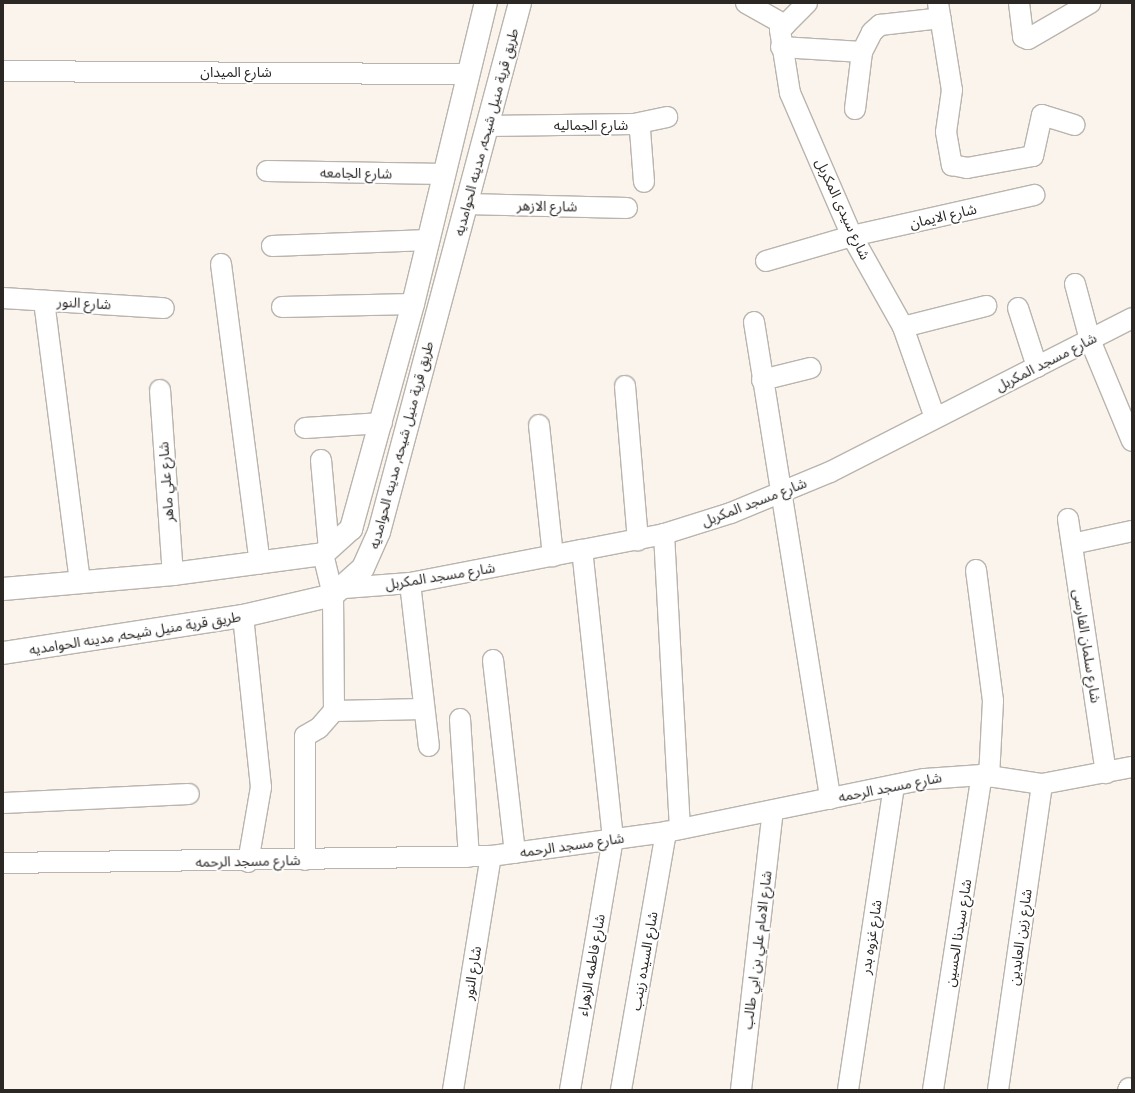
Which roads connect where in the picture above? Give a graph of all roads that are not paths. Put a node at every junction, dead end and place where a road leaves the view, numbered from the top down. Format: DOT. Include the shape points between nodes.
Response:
graph roads {
  1 [pos="486,3"];
  2 [pos="520,3"];
  3 [pos="746,3"];
  4 [pos="807,3"];
  5 [pos="1019,3"];
  6 [pos="1090,3"];
  7 [pos="943,8"];
  8 [pos="785,25"];
  9 [pos="781,47"];
  10 [pos="862,52"];
  11 [pos="3,71"];
  12 [pos="468,74"];
  13 [pos="855,109"];
  14 [pos="667,117"];
  15 [pos="634,124"];
  16 [pos="1074,125"];
  17 [pos="487,126"];
  18 [pos="267,171"];
  19 [pos="446,174"];
  20 [pos="644,182"];
  21 [pos="1034,195"];
  22 [pos="466,204"];
  23 [pos="627,208"];
  24 [pos="852,236"];
  25 [pos="429,240"];
  26 [pos="272,246"];
  27 [pos="766,261"];
  28 [pos="221,264"];
  29 [pos="1075,284"];
  30 [pos="3,298"];
  31 [pos="44,301"];
  32 [pos="413,304"];
  33 [pos="986,306"];
  34 [pos="282,307"];
  35 [pos="164,308"];
  36 [pos="1018,308"];
  37 [pos="1132,318"];
  38 [pos="754,322"];
  39 [pos="903,327"];
  40 [pos="1090,340"];
  41 [pos="1037,367"];
  42 [pos="811,368"];
  43 [pos="762,380"];
  44 [pos="625,386"];
  45 [pos="160,390"];
  46 [pos="935,418"];
  47 [pos="382,422"];
  48 [pos="539,425"];
  49 [pos="305,428"];
  50 [pos="1132,441"];
  51 [pos="320,460"];
  52 [pos="779,492"];
  53 [pos="1068,519"];
  54 [pos="1132,531"];
  55 [pos="664,534"];
  56 [pos="638,540"];
  57 [pos="1072,544"];
  58 [pos="582,550"];
  59 [pos="553,556"];
  60 [pos="260,563"];
  61 [pos="976,570"];
  62 [pos="331,573"];
  63 [pos="173,574"];
  64 [pos="80,582"];
  65 [pos="410,583"];
  66 [pos="3,589"];
  67 [pos="243,616"];
  68 [pos="3,653"];
  69 [pos="493,660"];
  70 [pos="424,709"];
  71 [pos="334,711"];
  72 [pos="460,719"];
  73 [pos="429,746"];
  74 [pos="1132,766"];
  75 [pos="1106,773"];
  76 [pos="986,776"];
  77 [pos="1042,784"];
  78 [pos="894,785"];
  79 [pos="189,794"];
  80 [pos="830,799"];
  81 [pos="3,803"];
  82 [pos="773,811"];
  83 [pos="673,831"];
  84 [pos="613,839"];
  85 [pos="515,853"];
  86 [pos="491,856"];
  87 [pos="469,857"];
  88 [pos="305,860"];
  89 [pos="248,862"];
  90 [pos="3,863"];
  91 [pos="453,1090"];
  92 [pos="570,1090"];
  93 [pos="621,1090"];
  94 [pos="740,1090"];
  95 [pos="848,1090"];
  96 [pos="933,1090"];
  97 [pos="998,1090"];
  1 -- 12 [label="main road, طريق قرية منيل شيحه, مدينه الحوامديه"];
  2 -- 17 [label="main road, طريق قرية منيل شيحه, مدينه الحوامديه"];
  3 -- 8 [label="street"];
  4 -- 8 [label="street"];
  5 -- 6 [label="street" via="1023,37 1028,39"];
  7 -- 10 [label="street" via="880,26"];
  7 -- 16 [label="street" via="952,90 946,132 952,165 967,168 1030,158 1035,153 1042,115"];
  8 -- 9 [label="street, شارع سيدى المكربل" via="780,30"];
  9 -- 10 [label="street"];
  9 -- 24 [label="street, شارع سيدى المكربل" via="790,92"];
  10 -- 13 [label="street"];
  11 -- 12 [label="street, شارع الميدان"];
  12 -- 19 [label="main road, طريق قرية منيل شيحه, مدينه الحوامديه"];
  14 -- 15 [label="street"];
  15 -- 17 [label="street, شارع الجماليه"];
  15 -- 20 [label="street, شارع الجماليه" via="640,130"];
  17 -- 22 [label="main road, طريق قرية منيل شيحه, مدينه الحوامديه"];
  18 -- 19 [label="street, شارع الجامعه"];
  19 -- 25 [label="main road, طريق قرية منيل شيحه, مدينه الحوامديه"];
  21 -- 24 [label="street, شارع الايمان"];
  22 -- 23 [label="street, شارع الازهر"];
  22 -- 62 [label="main road, طريق قرية منيل شيحه, مدينه الحوامديه" via="373,551"];
  24 -- 27 [label="street, شارع الايمان"];
  24 -- 39 [label="street, شارع سيدى المكربل"];
  25 -- 26 [label="street"];
  25 -- 32 [label="main road, طريق قرية منيل شيحه, مدينه الحوامديه"];
  28 -- 60 [label="street"];
  29 -- 40 [label="street"];
  30 -- 31 [label="street, شارع النور"];
  31 -- 35 [label="street, شارع النور"];
  31 -- 64 [label="street"];
  32 -- 34 [label="street"];
  32 -- 47 [label="main road, طريق قرية منيل شيحه, مدينه الحوامديه"];
  33 -- 39 [label="street"];
  36 -- 41 [label="street"];
  37 -- 40 [label="street, شارع مسجد المكربل"];
  38 -- 43 [label="street"];
  39 -- 46 [label="street, شارع سيدى المكربل"];
  40 -- 41 [label="street, شارع مسجد المكربل"];
  40 -- 50 [label="street"];
  41 -- 46 [label="street, شارع مسجد المكربل"];
  42 -- 43 [label="street"];
  43 -- 52 [label="street"];
  44 -- 56 [label="street"];
  45 -- 63 [label="street, شارع علي ماهر"];
  46 -- 52 [label="street, شارع مسجد المكربل" via="830,472"];
  47 -- 49 [label="street"];
  47 -- 62 [label="main road, طريق قرية منيل شيحه, مدينه الحوامديه" via="357,516"];
  48 -- 59 [label="street"];
  51 -- 62 [label="street"];
  52 -- 55 [label="street, شارع مسجد المكربل"];
  52 -- 80 [label="street"];
  53 -- 57 [label="street, شارع سلمان الفارسى"];
  54 -- 57 [label="street"];
  55 -- 56 [label="street, شارع مسجد المكربل"];
  55 -- 83 [label="street, شارع السيده زينب"];
  56 -- 58 [label="street, شارع مسجد المكربل"];
  57 -- 75 [label="street, شارع سلمان الفارسى"];
  58 -- 59 [label="street, شارع مسجد المكربل"];
  58 -- 84 [label="street, شارع فاطمه الزهراء"];
  59 -- 65 [label="street, شارع مسجد المكربل"];
  60 -- 62 [label="main road"];
  60 -- 63 [label="main road"];
  61 -- 76 [label="street, شارع سيدنا الحسين" via="993,701"];
  62 -- 65 [label="street, شارع مسجد المكربل"];
  62 -- 67 [label="main road, طريق قرية منيل شيحه, مدينه الحوامديه"];
  62 -- 71 [label="street"];
  63 -- 64 [label="main road"];
  64 -- 66 [label="main road"];
  65 -- 70 [label="street"];
  67 -- 68 [label="main road, طريق قرية منيل شيحه, مدينه الحوامديه"];
  67 -- 89 [label="street" via="261,787"];
  69 -- 85 [label="street"];
  70 -- 71 [label="street"];
  70 -- 73 [label="street"];
  71 -- 88 [label="street" via="319,728 305,736 304,741"];
  72 -- 87 [label="street"];
  74 -- 75 [label="street, شارع مسجد الرحمه"];
  75 -- 77 [label="street, شارع مسجد الرحمه"];
  76 -- 77 [label="street, شارع مسجد الرحمه"];
  76 -- 78 [label="street, شارع مسجد الرحمه"];
  76 -- 96 [label="street, شارع سيدنا الحسين"];
  77 -- 97 [label="street, شارع زين العابدين"];
  78 -- 80 [label="street, شارع مسجد الرحمه"];
  78 -- 95 [label="street, شارع غزوه بدر"];
  79 -- 81 [label="street"];
  80 -- 82 [label="street, شارع مسجد الرحمه"];
  82 -- 83 [label="street, شارع مسجد الرحمه"];
  82 -- 94 [label="street, شارع الامام علي بن ابي طالب"];
  83 -- 84 [label="street, شارع مسجد الرحمه"];
  83 -- 93 [label="street, شارع السيده زينب"];
  84 -- 85 [label="street, شارع مسجد الرحمه"];
  84 -- 92 [label="street, شارع فاطمه الزهراء"];
  85 -- 86 [label="street, شارع مسجد الرحمه"];
  86 -- 87 [label="street, شارع مسجد الرحمه"];
  86 -- 91 [label="street, شارع النور"];
  87 -- 88 [label="street, شارع مسجد الرحمه"];
  88 -- 89 [label="street, شارع مسجد الرحمه"];
  89 -- 90 [label="street, شارع مسجد الرحمه"];
}
